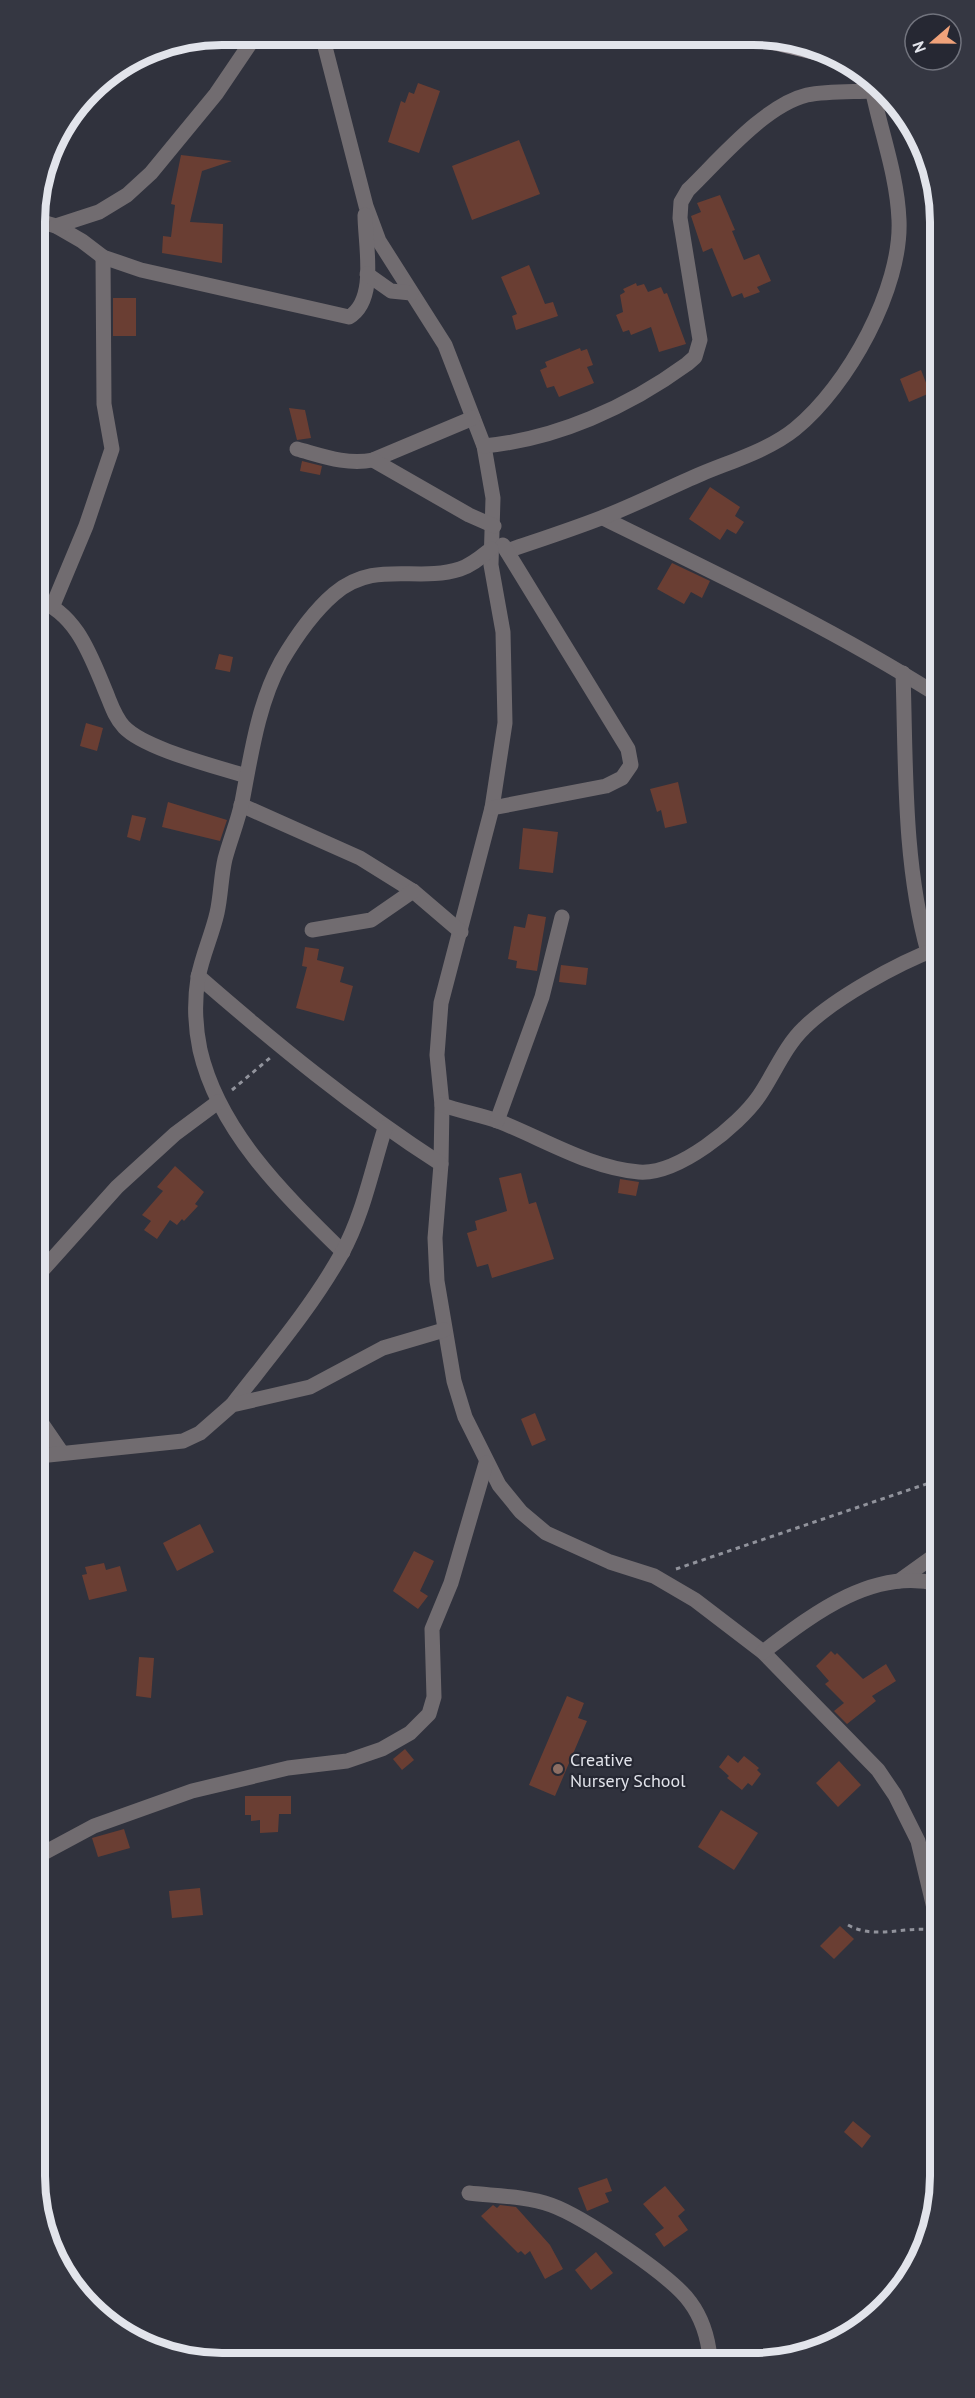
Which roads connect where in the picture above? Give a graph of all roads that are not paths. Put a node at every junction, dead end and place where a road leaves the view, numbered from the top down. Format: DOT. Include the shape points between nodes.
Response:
graph roads {
  1 [pos="249,45"];
  2 [pos="325,45"];
  3 [pos="865,85"];
  4 [pos="873,92"];
  5 [pos="366,206"];
  6 [pos="45,223"];
  7 [pos="56,226"];
  8 [pos="103,257"];
  9 [pos="367,274"];
  10 [pos="411,293"];
  11 [pos="473,418"];
  12 [pos="484,446"];
  13 [pos="297,449"];
  14 [pos="373,460"];
  15 [pos="603,518"];
  16 [pos="494,529"];
  17 [pos="491,549"];
  18 [pos="507,551"];
  19 [pos="45,602"];
  20 [pos="52,605"];
  21 [pos="903,673"];
  22 [pos="930,690"];
  23 [pos="246,776"];
  24 [pos="241,805"];
  25 [pos="492,808"];
  26 [pos="413,891"];
  27 [pos="562,917"];
  28 [pos="312,930"];
  29 [pos="461,932"];
  30 [pos="930,943"];
  31 [pos="930,951"];
  32 [pos="198,976"];
  33 [pos="218,1102"];
  34 [pos="442,1105"];
  35 [pos="497,1121"];
  36 [pos="385,1128"];
  37 [pos="441,1164"];
  38 [pos="342,1252"];
  39 [pos="45,1267"];
  40 [pos="444,1330"];
  41 [pos="232,1405"];
  42 [pos="45,1428"];
  43 [pos="62,1453"];
  44 [pos="45,1455"];
  45 [pos="486,1463"];
  46 [pos="930,1559"];
  47 [pos="899,1581"];
  48 [pos="930,1583"];
  49 [pos="763,1652"];
  50 [pos="45,1853"];
  51 [pos="930,1891"];
  52 [pos="469,2193"];
  53 [pos="709,2353"];
  1 -- 7 [label="street" via="216,94 151,173 127,195 99,212"];
  2 -- 5 [label="street"];
  3 -- 12 [label="street" via="793,99 752,129 688,190 681,202 680,218 700,340 695,357 627,400 583,422 517,443"];
  4 -- 15 [label="street" via="893,177 899,219 897,260 886,297 836,383 794,430 756,451"];
  5 -- 9 [label="street"];
  5 -- 10 [label="street" via="379,241"];
  6 -- 7 [label="street"];
  7 -- 8 [label="street"];
  8 -- 9 [label="street" via="141,270 349,317 359,311 367,291"];
  8 -- 20 [label="street" via="104,404 112,449 86,526"];
  9 -- 10 [label="street" via="391,291"];
  10 -- 11 [label="street" via="445,345"];
  11 -- 12 [label="street"];
  11 -- 14 [label="street"];
  12 -- 16 [label="street"];
  13 -- 14 [label="street" via="343,462"];
  14 -- 16 [label="street"];
  15 -- 18 [label="street"];
  15 -- 21 [label="street"];
  16 -- 17 [label="street"];
  16 -- 18 [label="street"];
  17 -- 23 [label="street" via="461,568 445,572 375,573 334,594 309,620 281,663 258,721"];
  17 -- 25 [label="street" via="506,673 505,723"];
  18 -- 25 [label="street" via="628,749 631,765 622,778 606,786"];
  19 -- 20 [label="street"];
  20 -- 23 [label="street" via="72,623 91,655 113,713 125,728 142,741"];
  21 -- 22 [label="street"];
  21 -- 30 [label="street" via="915,894"];
  23 -- 24 [label="street"];
  24 -- 26 [label="street" via="360,858"];
  24 -- 32 [label="street" via="225,861 216,917"];
  25 -- 29 [label="street"];
  26 -- 28 [label="street" via="371,920"];
  26 -- 29 [label="street"];
  27 -- 35 [label="street" via="542,997"];
  29 -- 34 [label="street" via="441,1003 436,1055"];
  31 -- 35 [label="street" via="836,1001 803,1029 758,1098 735,1121 706,1146 661,1169 640,1172 577,1156"];
  32 -- 33 [label="street" via="195,1017 201,1052"];
  32 -- 36 [label="street" via="281,1048"];
  33 -- 38 [label="street" via="260,1164"];
  33 -- 39 [label="street" via="175,1134 117,1187"];
  34 -- 35 [label="street"];
  34 -- 37 [label="street"];
  36 -- 37 [label="street"];
  36 -- 38 [label="street" via="359,1217"];
  37 -- 40 [label="street" via="435,1238"];
  38 -- 41 [label="street"];
  40 -- 41 [label="street" via="382,1348 310,1387"];
  40 -- 45 [label="street" via="463,1408"];
  41 -- 43 [label="street" via="200,1433 183,1441"];
  42 -- 43 [label="street"];
  43 -- 44 [label="street"];
  45 -- 49 [label="street" via="521,1512 546,1533 610,1562 654,1576 695,1600"];
  45 -- 50 [label="street" via="451,1583 432,1629 434,1697 429,1714 410,1733 382,1749 347,1761 288,1768 192,1791 103,1822"];
  46 -- 47 [label="street"];
  47 -- 48 [label="street"];
  47 -- 49 [label="street" via="850,1594"];
  49 -- 51 [label="street" via="878,1770 896,1795 918,1841"];
  52 -- 53 [label="street" via="550,2205 582,2220 680,2289 706,2333"];
}
